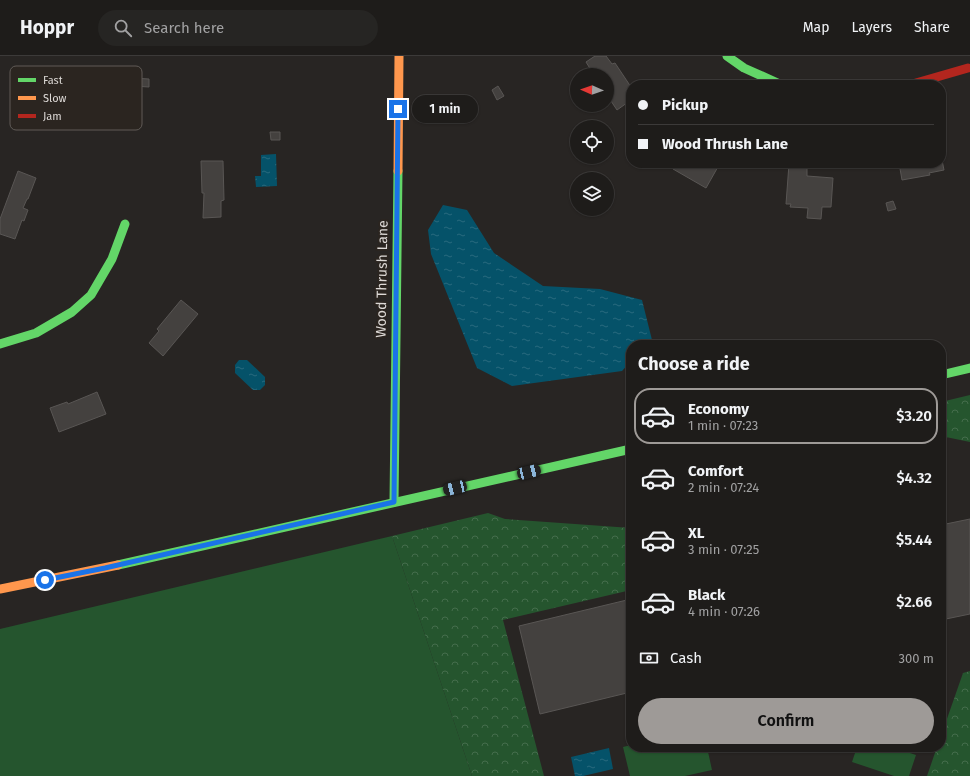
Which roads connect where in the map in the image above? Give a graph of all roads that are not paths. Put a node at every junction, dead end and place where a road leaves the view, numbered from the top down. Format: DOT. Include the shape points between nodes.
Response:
graph roads {
  1 [pos="399,56"];
  2 [pos="727,56"];
  3 [pos="968,68"];
  4 [pos="771,80"];
  5 [pos="926,80"];
  6 [pos="124,224"];
  7 [pos="0,344"];
  8 [pos="970,368"];
  9 [pos="946,374"];
  10 [pos="626,450"];
  11 [pos="394,502"];
  12 [pos="0,589"];
  1 -- 11 [label="main road, Wood Thrush Lane"];
  2 -- 4 [label="main road" via="744,68"];
  3 -- 5 [label="main road"];
  6 -- 7 [label="main road" via="112,259 91,295 72,312 36,333"];
  8 -- 9 [label="main road"];
  10 -- 11 [label="main road"];
  11 -- 12 [label="main road" via="105,568"];
}
